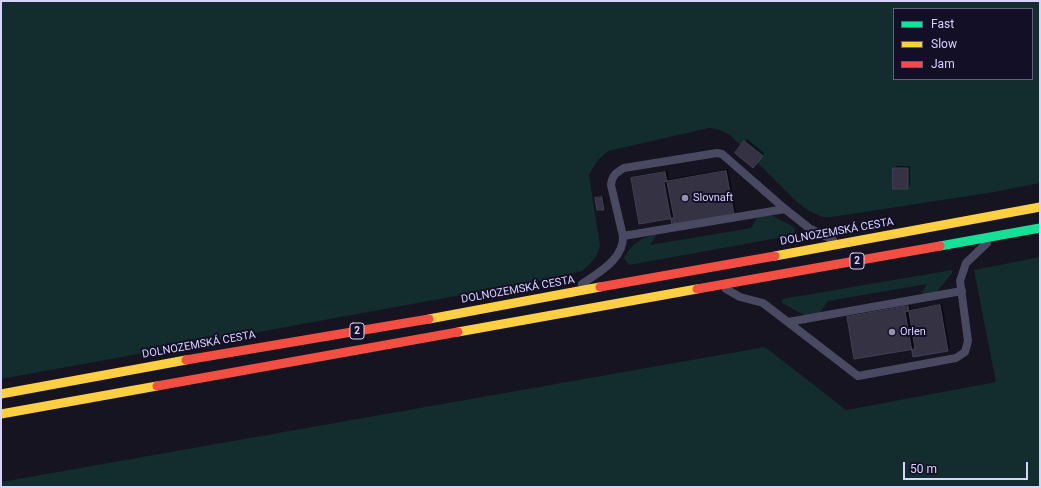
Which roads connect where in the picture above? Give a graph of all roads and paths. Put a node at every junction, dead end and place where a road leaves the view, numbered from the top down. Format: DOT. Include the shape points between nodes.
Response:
graph roads {
  1 [pos="1040,207"];
  2 [pos="785,209"];
  3 [pos="1040,228"];
  4 [pos="623,236"];
  5 [pos="994,236"];
  6 [pos="839,243"];
  7 [pos="720,286"];
  8 [pos="962,291"];
  9 [pos="571,292"];
  10 [pos="788,322"];
  11 [pos="1,394"];
  12 [pos="1,414"];
  1 -- 6 [label="main road, DOLNOZEMSKÁ CESTA / 2"];
  2 -- 4 [label="lane"];
  2 -- 4 [label="lane" via="722,154 624,168 615,173 610,185"];
  2 -- 6 [label="lane" via="809,228"];
  3 -- 5 [label="main road, 2"];
  4 -- 9 [label="lane" via="624,244 613,261"];
  5 -- 7 [label="main road, 2"];
  5 -- 8 [label="lane" via="966,263 960,281"];
  6 -- 9 [label="main road, DOLNOZEMSKÁ CESTA / 2"];
  7 -- 10 [label="lane" via="740,297 763,303"];
  7 -- 12 [label="main road, 2"];
  8 -- 10 [label="lane"];
  8 -- 10 [label="lane" via="968,341 965,352 956,358 858,376"];
  9 -- 11 [label="main road, DOLNOZEMSKÁ CESTA / 2"];
}
